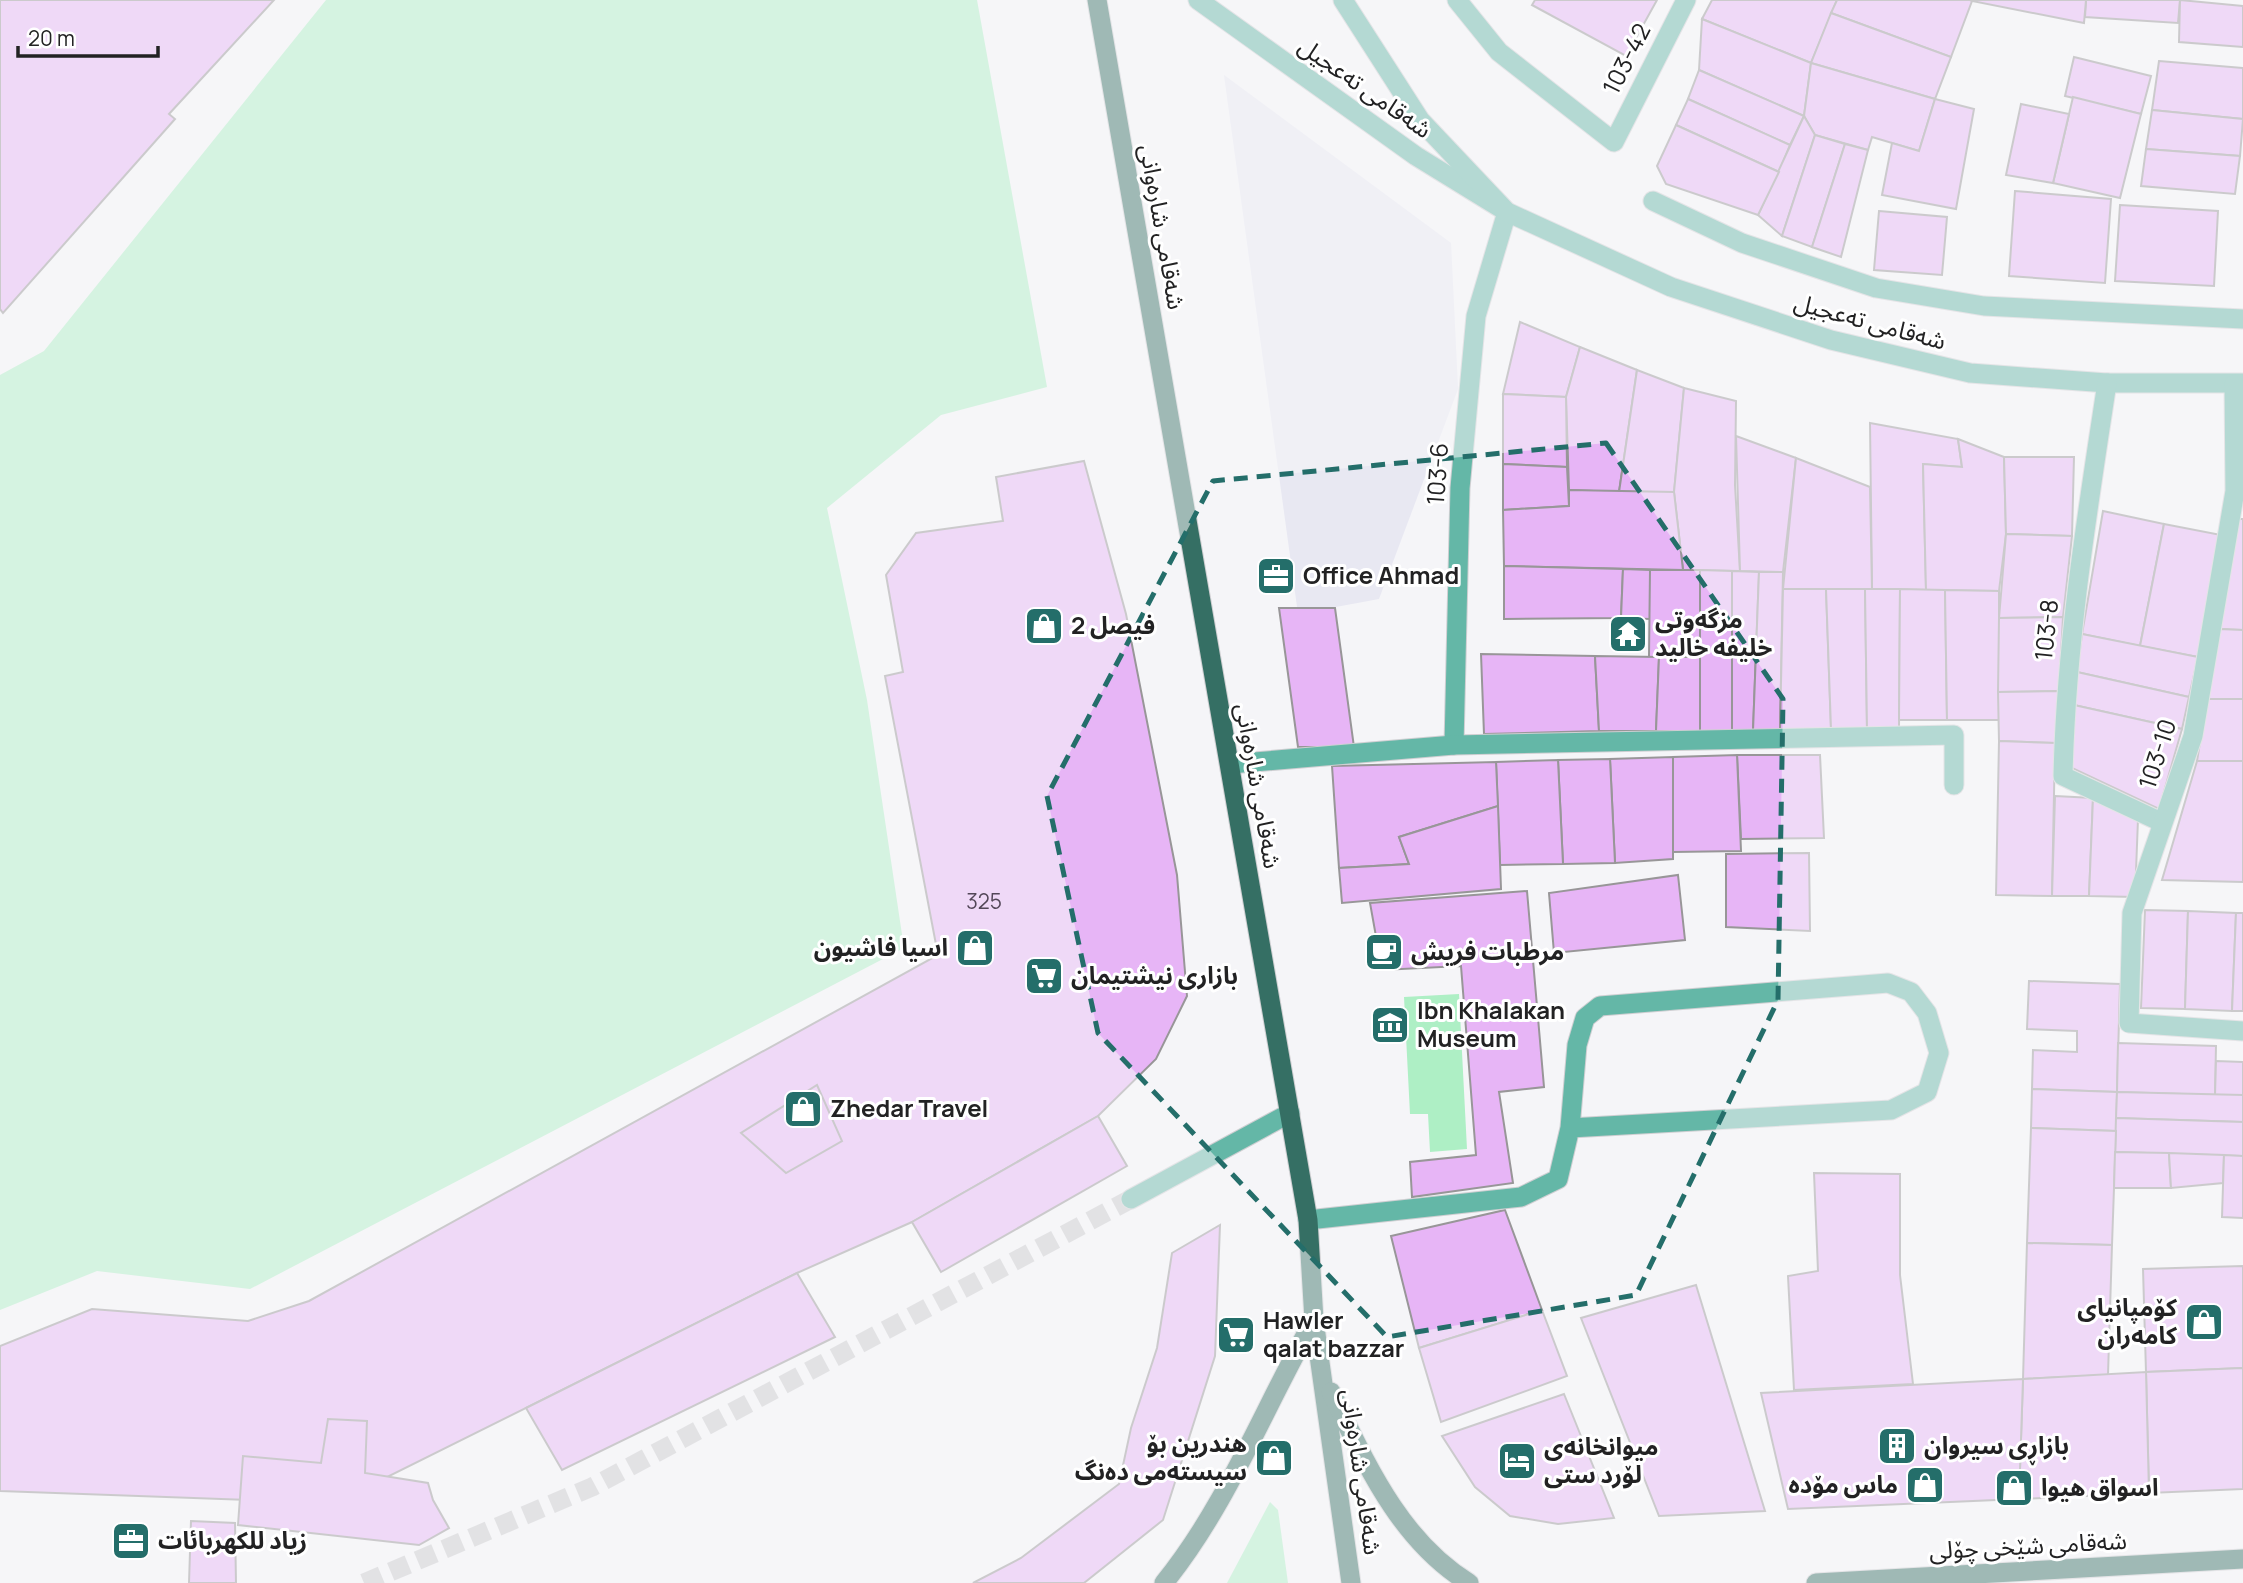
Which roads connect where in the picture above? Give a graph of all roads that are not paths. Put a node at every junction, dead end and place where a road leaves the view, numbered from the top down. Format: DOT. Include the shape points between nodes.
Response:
graph roads {
  1 [pos="1097,0"];
  2 [pos="1198,0"];
  3 [pos="1343,0"];
  4 [pos="1458,0"];
  5 [pos="1686,0"];
  6 [pos="1653,201"];
  7 [pos="1507,212"];
  8 [pos="2243,319"];
  9 [pos="2107,383"];
  10 [pos="2238,383"];
  11 [pos="1454,745"];
  12 [pos="1230,764"];
  13 [pos="1954,785"];
  14 [pos="2161,822"];
  15 [pos="2243,1031"];
  16 [pos="1290,1113"];
  17 [pos="1570,1128"];
  18 [pos="1131,1199"];
  19 [pos="1308,1220"];
  20 [pos="1314,1320"];
  21 [pos="1323,1376"];
  22 [pos="2243,1559"];
  23 [pos="1164,1583"];
  24 [pos="1351,1583"];
  25 [pos="1469,1583"];
  26 [pos="1816,1583"];
  1 -- 12 [label="main road, شەقامی شارەوانی"];
  2 -- 7 [label="street, شەقامی تەعجیل" via="1416,156"];
  3 -- 7 [label="street, شەقامی تەعجیل" via="1420,120"];
  4 -- 5 [label="street, 103-42" via="1499,52 1614,142"];
  6 -- 8 [label="street" via="1742,243 1875,288 1984,306"];
  7 -- 9 [label="street, شەقامی تەعجیل" via="1671,287 1831,340 1969,373"];
  7 -- 11 [label="street, 103-6" via="1476,316 1461,488"];
  9 -- 10 [label="street, شەقامی تەعجیل"];
  9 -- 14 [label="street, 103-8" via="2077,578 2063,776"];
  10 -- 14 [label="street, 103-10" via="2235,491 2193,736"];
  11 -- 12 [label="street"];
  11 -- 13 [label="street" via="1954,735"];
  12 -- 16 [label="main road, شەقامی شارەوانی"];
  14 -- 15 [label="street, 103-10" via="2132,913 2129,1023"];
  16 -- 18 [label="street"];
  16 -- 19 [label="main road, شەقامی شارەوانی"];
  17 -- 17 [label="street" via="1577,1045 1585,1018 1600,1006 1888,983 1911,992 1927,1013 1939,1054 1927,1092 1891,1110"];
  17 -- 19 [label="street" via="1558,1179 1521,1197"];
  19 -- 20 [label="main road, شەقامی شارەوانی"];
  20 -- 21 [label="main road, شەقامی شارەوانی"];
  20 -- 23 [label="main road" via="1233,1479"];
  21 -- 24 [label="main road, شەقامی شارەوانی"];
  21 -- 25 [label="main road" via="1376,1483 1399,1518 1450,1572"];
  22 -- 26 [label="main road, شەقامی شێخی چۆلی"];
}
